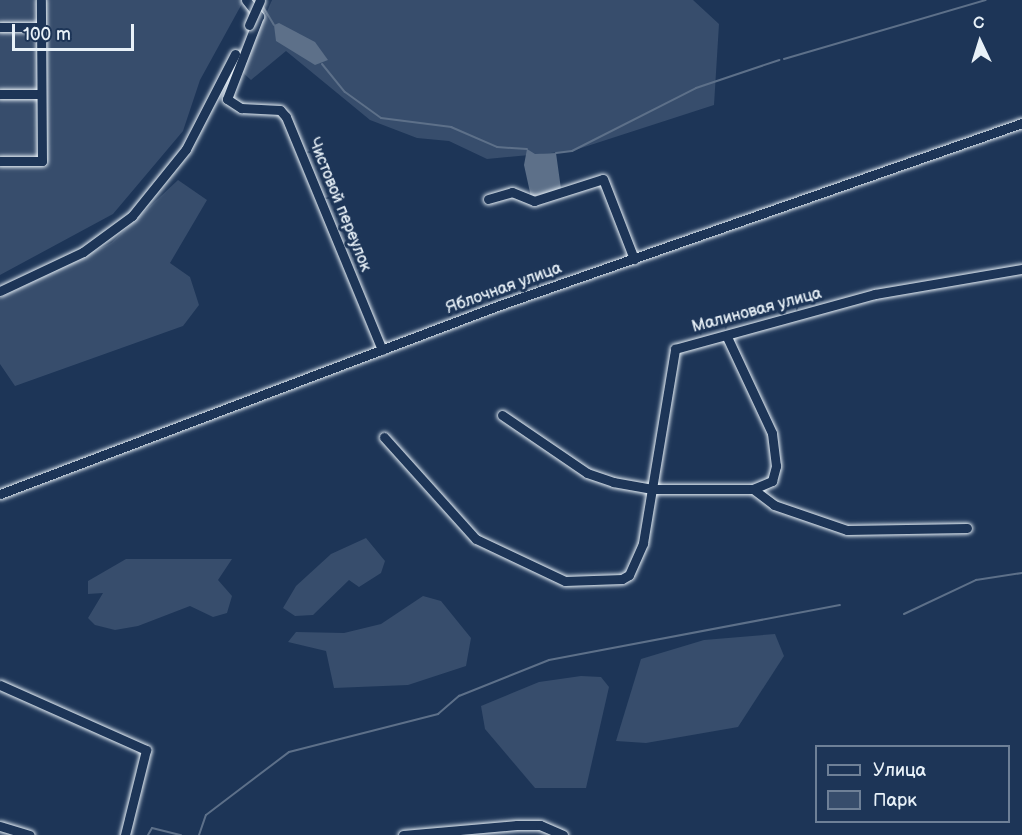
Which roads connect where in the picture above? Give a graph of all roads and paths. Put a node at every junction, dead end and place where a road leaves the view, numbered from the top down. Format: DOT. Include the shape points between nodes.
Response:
graph roads {
  1 [pos="40,0"];
  2 [pos="246,0"];
  3 [pos="260,0"];
  4 [pos="0,27"];
  5 [pos="41,27"];
  6 [pos="0,94"];
  7 [pos="40,94"];
  8 [pos="1022,123"];
  9 [pos="0,161"];
  10 [pos="488,199"];
  11 [pos="634,259"];
  12 [pos="1022,269"];
  13 [pos="0,291"];
  14 [pos="727,337"];
  15 [pos="382,350"];
  16 [pos="502,415"];
  17 [pos="384,437"];
  18 [pos="652,489"];
  19 [pos="753,489"];
  20 [pos="0,494"];
  21 [pos="967,528"];
  22 [pos="0,685"];
  23 [pos="0,826"];
  24 [pos="30,835"];
  25 [pos="125,835"];
  26 [pos="403,835"];
  27 [pos="559,835"];
  1 -- 5 [label="street"];
  2 -- 15 [label="street, Чистовой переулок" via="259,16 227,99 241,108 272,108 286,117"];
  3 -- 13 [label="street, bridge" via="198,129 156,190 101,242"];
  4 -- 5 [label="street"];
  5 -- 7 [label="street"];
  6 -- 7 [label="street"];
  7 -- 9 [label="street" via="42,161"];
  8 -- 11 [label="street, Яблочная улица"];
  10 -- 11 [label="street" via="512,192 534,201 603,178"];
  11 -- 15 [label="street, Яблочная улица"];
  12 -- 14 [label="street, Малиновая улица" via="875,294"];
  14 -- 18 [label="street, Малиновая улица" via="675,349"];
  14 -- 19 [label="street" via="772,433 776,466 772,482"];
  15 -- 20 [label="street, Яблочная улица"];
  16 -- 18 [label="street" via="587,473"];
  17 -- 18 [label="street" via="476,539 565,581 622,579 638,560"];
  18 -- 19 [label="street"];
  19 -- 21 [label="street" via="774,505 847,530"];
  22 -- 25 [label="street" via="146,750"];
  23 -- 24 [label="street"];
  26 -- 27 [label="street" via="540,825"];
}
